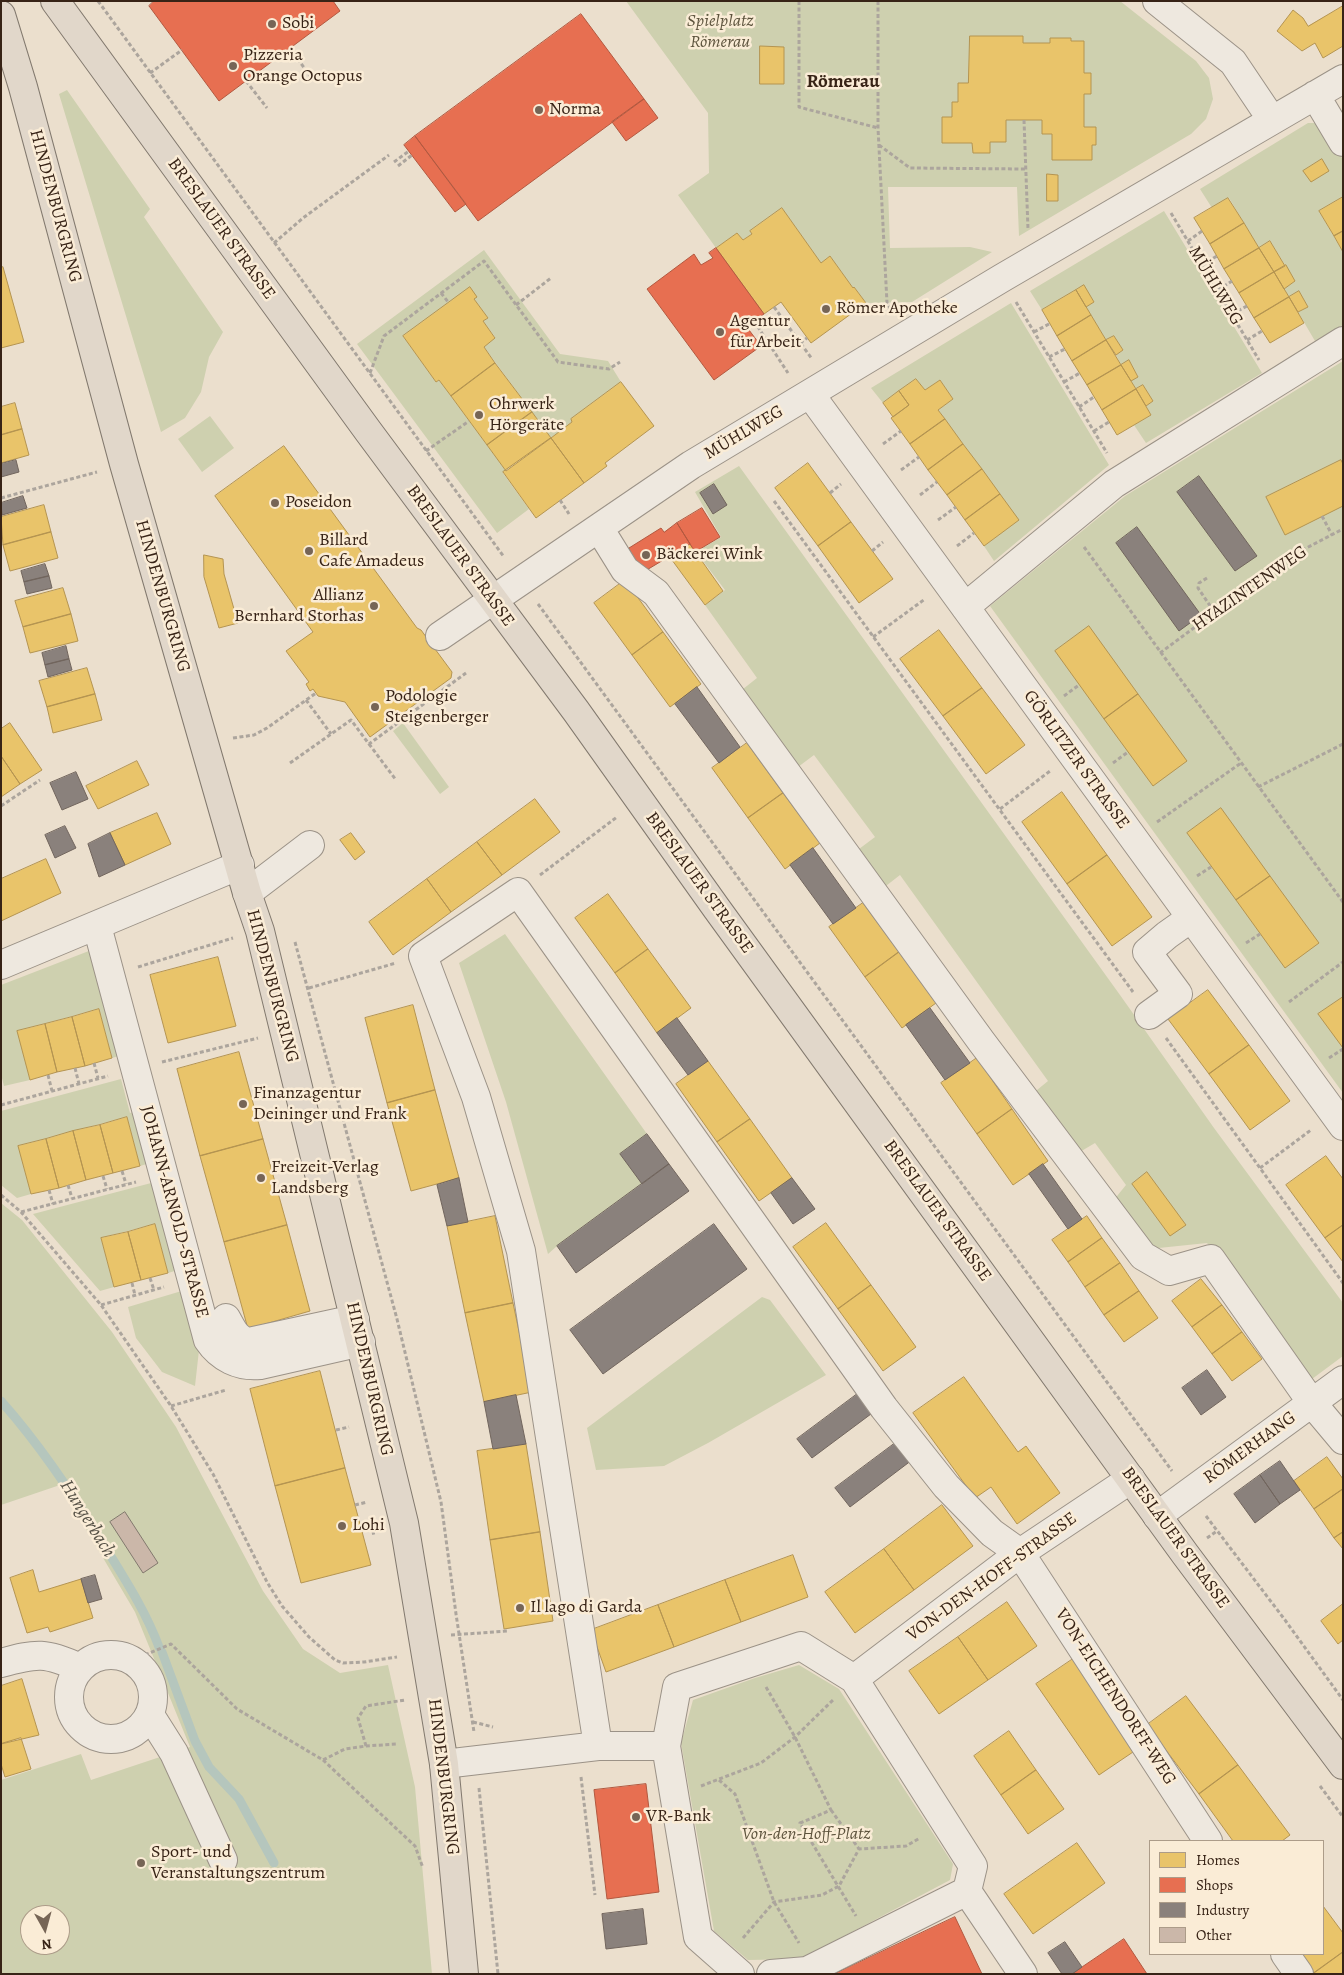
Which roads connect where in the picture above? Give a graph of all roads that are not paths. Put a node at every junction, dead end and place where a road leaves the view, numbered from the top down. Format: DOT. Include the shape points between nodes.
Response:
graph roads {
  1 [pos="54,1"];
  2 [pos="1157,1"];
  3 [pos="1,15"];
  4 [pos="1343,79"];
  5 [pos="1315,95"];
  6 [pos="1272,120"];
  7 [pos="1343,142"];
  8 [pos="1343,341"];
  9 [pos="814,391"];
  10 [pos="599,528"];
  11 [pos="493,599"];
  12 [pos="965,607"];
  13 [pos="440,636"];
  14 [pos="310,845"];
  15 [pos="240,865"];
  16 [pos="247,893"];
  17 [pos="1191,918"];
  18 [pos="97,926"];
  19 [pos="1,965"];
  20 [pos="1149,1015"];
  21 [pos="1338,1120"];
  22 [pos="226,1318"];
  23 [pos="358,1330"];
  24 [pos="1343,1380"];
  25 [pos="1312,1403"];
  26 [pos="1343,1440"];
  27 [pos="1131,1479"];
  28 [pos="1157,1516"];
  29 [pos="1020,1553"];
  30 [pos="1,1663"];
  31 [pos="80,1668"];
  32 [pos="854,1679"];
  33 [pos="150,1715"];
  34 [pos="666,1746"];
  35 [pos="588,1747"];
  36 [pos="444,1764"];
  37 [pos="1343,1765"];
  38 [pos="1207,1840"];
  39 [pos="223,1860"];
  40 [pos="967,1891"];
  41 [pos="1286,1955"];
  42 [pos="733,1967"];
  43 [pos="809,1971"];
  44 [pos="464,1974"];
  45 [pos="771,1974"];
  46 [pos="1023,1974"];
  47 [pos="1299,1974"];
  1 -- 11 [label="main road, BRESLAUER STRASSE"];
  2 -- 6 [label="street" via="1233,62"];
  3 -- 15 [label="main road, HINDENBURGRING" via="26,96 124,464"];
  4 -- 5 [label="street, MÜHLWEG"];
  5 -- 6 [label="street, MÜHLWEG"];
  5 -- 7 [label="street"];
  6 -- 9 [label="street, MÜHLWEG"];
  8 -- 12 [label="street" via="1123,479"];
  9 -- 10 [label="street, MÜHLWEG" via="692,465"];
  9 -- 12 [label="street, GÖRLITZER STRASSE"];
  10 -- 11 [label="street, MÜHLWEG"];
  10 -- 25 [label="street" via="625,570 656,593 981,1041 1143,1256 1169,1271 1211,1259"];
  11 -- 13 [label="street, MÜHLWEG"];
  11 -- 27 [label="main road, BRESLAUER STRASSE"];
  12 -- 17 [label="street, GÖRLITZER STRASSE"];
  14 -- 16 [label="street"];
  15 -- 16 [label="main road, HINDENBURGRING"];
  15 -- 18 [label="street"];
  16 -- 23 [label="main road, HINDENBURGRING" via="260,931"];
  17 -- 20 [label="street" via="1147,952 1178,994"];
  17 -- 21 [label="street, GÖRLITZER STRASSE"];
  18 -- 19 [label="street"];
  18 -- 23 [label="street, JOHANN-ARNOLD-STRASSE" via="208,1340 221,1354 249,1366 260,1365"];
  22 -- 23 [label="street" via="237,1337 249,1342"];
  23 -- 36 [label="main road, HINDENBURGRING" via="404,1523"];
  24 -- 25 [label="street, RÖMERHANG"];
  25 -- 26 [label="street"];
  25 -- 28 [label="street, RÖMERHANG"];
  27 -- 28 [label="main road, BRESLAUER STRASSE"];
  27 -- 29 [label="street, VON-DEN-HOFF-STRASSE"];
  28 -- 37 [label="main road, BRESLAUER STRASSE"];
  29 -- 32 [label="street, VON-DEN-HOFF-STRASSE"];
  29 -- 35 [label="street" via="992,1533 946,1486 884,1408 518,892 423,956 476,1098 521,1251"];
  29 -- 38 [label="street, VON-EICHENDORFF-WEG"];
  30 -- 31 [label="street" via="37,1655 55,1656"];
  31 -- 33 [label="street" via="91,1659 105,1655 119,1654 133,1660 143,1668 154,1690"];
  31 -- 33 [label="street" via="72,1680 70,1709 87,1732 101,1738 129,1736"];
  32 -- 34 [label="street" via="801,1646 678,1687"];
  32 -- 40 [label="street" via="973,1866"];
  33 -- 39 [label="street" via="174,1753"];
  34 -- 35 [label="street"];
  34 -- 42 [label="street" via="698,1938"];
  35 -- 36 [label="street"];
  36 -- 44 [label="main road, HINDENBURGRING"];
  40 -- 43 [label="street"];
  40 -- 46 [label="street"];
  41 -- 47 [label="street"];
  43 -- 45 [label="street"];
}
